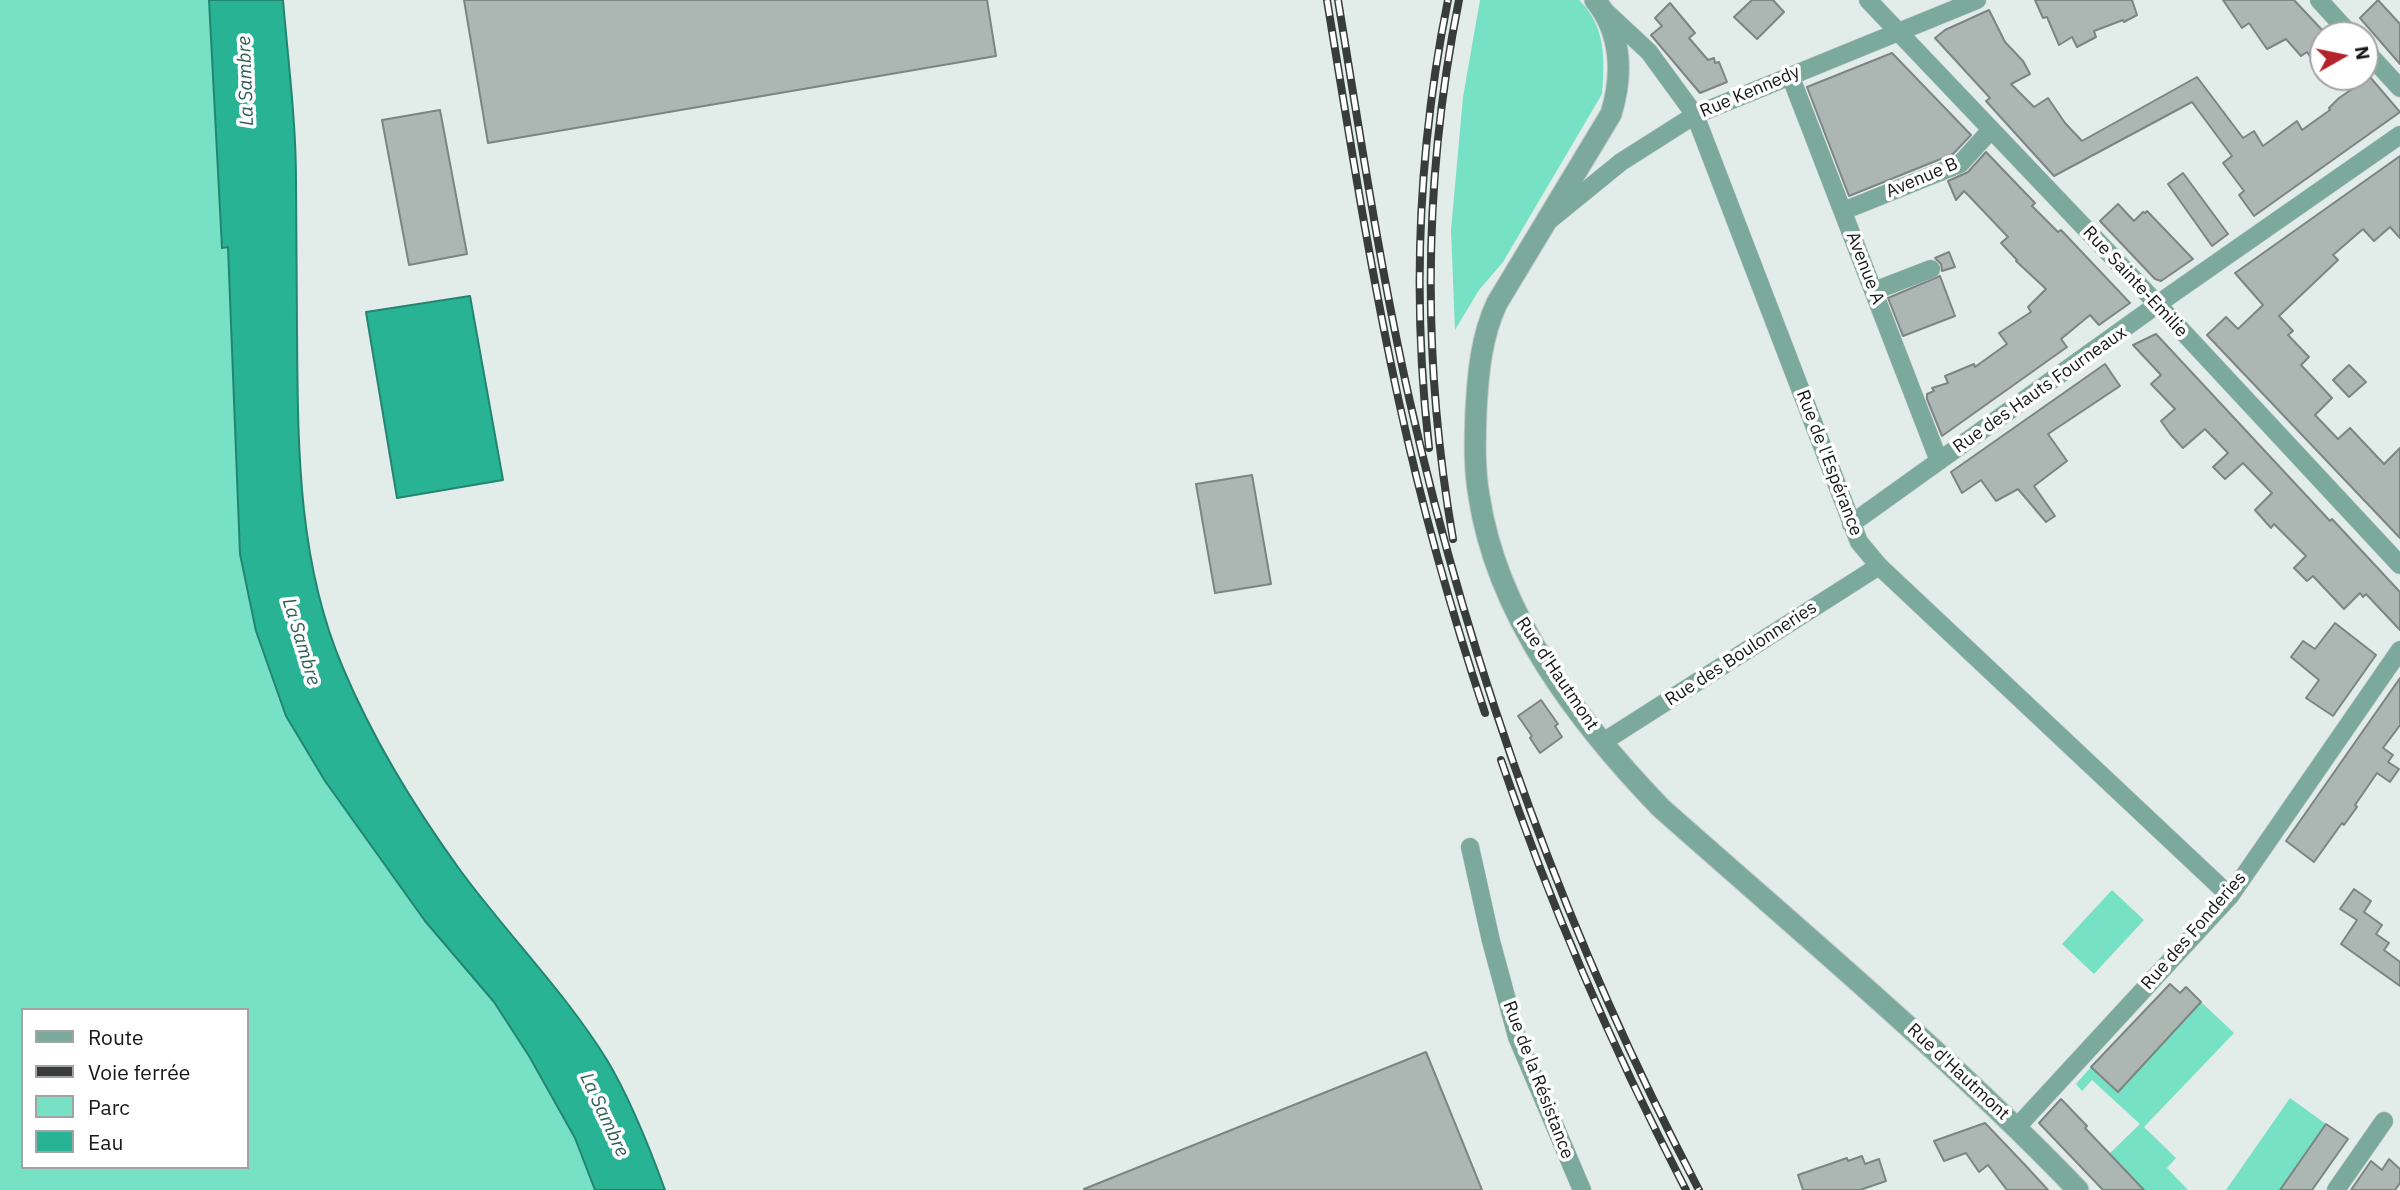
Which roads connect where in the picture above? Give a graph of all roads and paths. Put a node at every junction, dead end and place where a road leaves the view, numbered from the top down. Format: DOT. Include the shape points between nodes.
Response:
graph roads {
  1 [pos="1868,0"];
  2 [pos="1977,0"];
  3 [pos="2319,0"];
  4 [pos="1599,5"];
  5 [pos="2338,21"];
  6 [pos="1897,32"];
  7 [pos="2379,65"];
  8 [pos="1790,75"];
  9 [pos="2400,88"];
  10 [pos="1695,115"];
  11 [pos="1990,131"];
  12 [pos="2400,135"];
  13 [pos="1843,211"];
  14 [pos="1544,224"];
  15 [pos="1931,268"];
  16 [pos="1874,291"];
  17 [pos="2157,304"];
  18 [pos="1939,461"];
  19 [pos="1851,524"];
  20 [pos="2400,565"];
  21 [pos="1879,566"];
  22 [pos="2400,650"];
  23 [pos="1603,743"];
  24 [pos="1470,847"];
  25 [pos="2230,896"];
  26 [pos="2384,1121"];
  27 [pos="2017,1127"];
  28 [pos="1582,1190"];
  29 [pos="2078,1190"];
  30 [pos="2336,1190"];
  1 -- 6 [label="street, Rue Sainte-Emilie"];
  2 -- 6 [label="street, Rue Kennedy"];
  3 -- 5 [label="street"];
  4 -- 10 [label="street, Rue de l'Espérance" via="1649,52"];
  4 -- 14 [label="street, Rue d'Hautmont" via="1617,49 1619,90 1611,114"];
  6 -- 8 [label="street, Rue Kennedy"];
  6 -- 11 [label="street, Rue Sainte-Emilie"];
  7 -- 9 [label="street"];
  8 -- 10 [label="street, Rue Kennedy"];
  8 -- 13 [label="street, Avenue A"];
  10 -- 14 [label="street, Rue Kennedy" via="1621,162"];
  10 -- 19 [label="street, Rue de l'Espérance"];
  11 -- 13 [label="street, Avenue B" via="1960,164"];
  11 -- 17 [label="street, Rue Sainte-Emilie"];
  12 -- 17 [label="street, Rue des Hauts Fourneaux"];
  13 -- 16 [label="street, Avenue A"];
  14 -- 23 [label="street, Rue d'Hautmont" via="1488,321 1475,435 1478,495 1496,565 1516,612"];
  15 -- 16 [label="street"];
  16 -- 18 [label="street, Avenue A"];
  17 -- 18 [label="street, Rue des Hauts Fourneaux"];
  17 -- 20 [label="street, Rue Sainte-Emilie"];
  18 -- 19 [label="street, Rue des Hauts Fourneaux"];
  19 -- 21 [label="street, Rue de l'Espérance"];
  21 -- 23 [label="street, Rue des Boulonneries"];
  21 -- 25 [label="street, Rue de l'Espérance"];
  22 -- 25 [label="street, Rue des Fonderies"];
  23 -- 27 [label="street, Rue d'Hautmont" via="1661,808"];
  24 -- 28 [label="street, Rue de la Résistance" via="1517,1037"];
  25 -- 27 [label="street, Rue des Fonderies"];
  26 -- 30 [label="street"];
  27 -- 29 [label="street, Rue d'Hautmont"];
}
